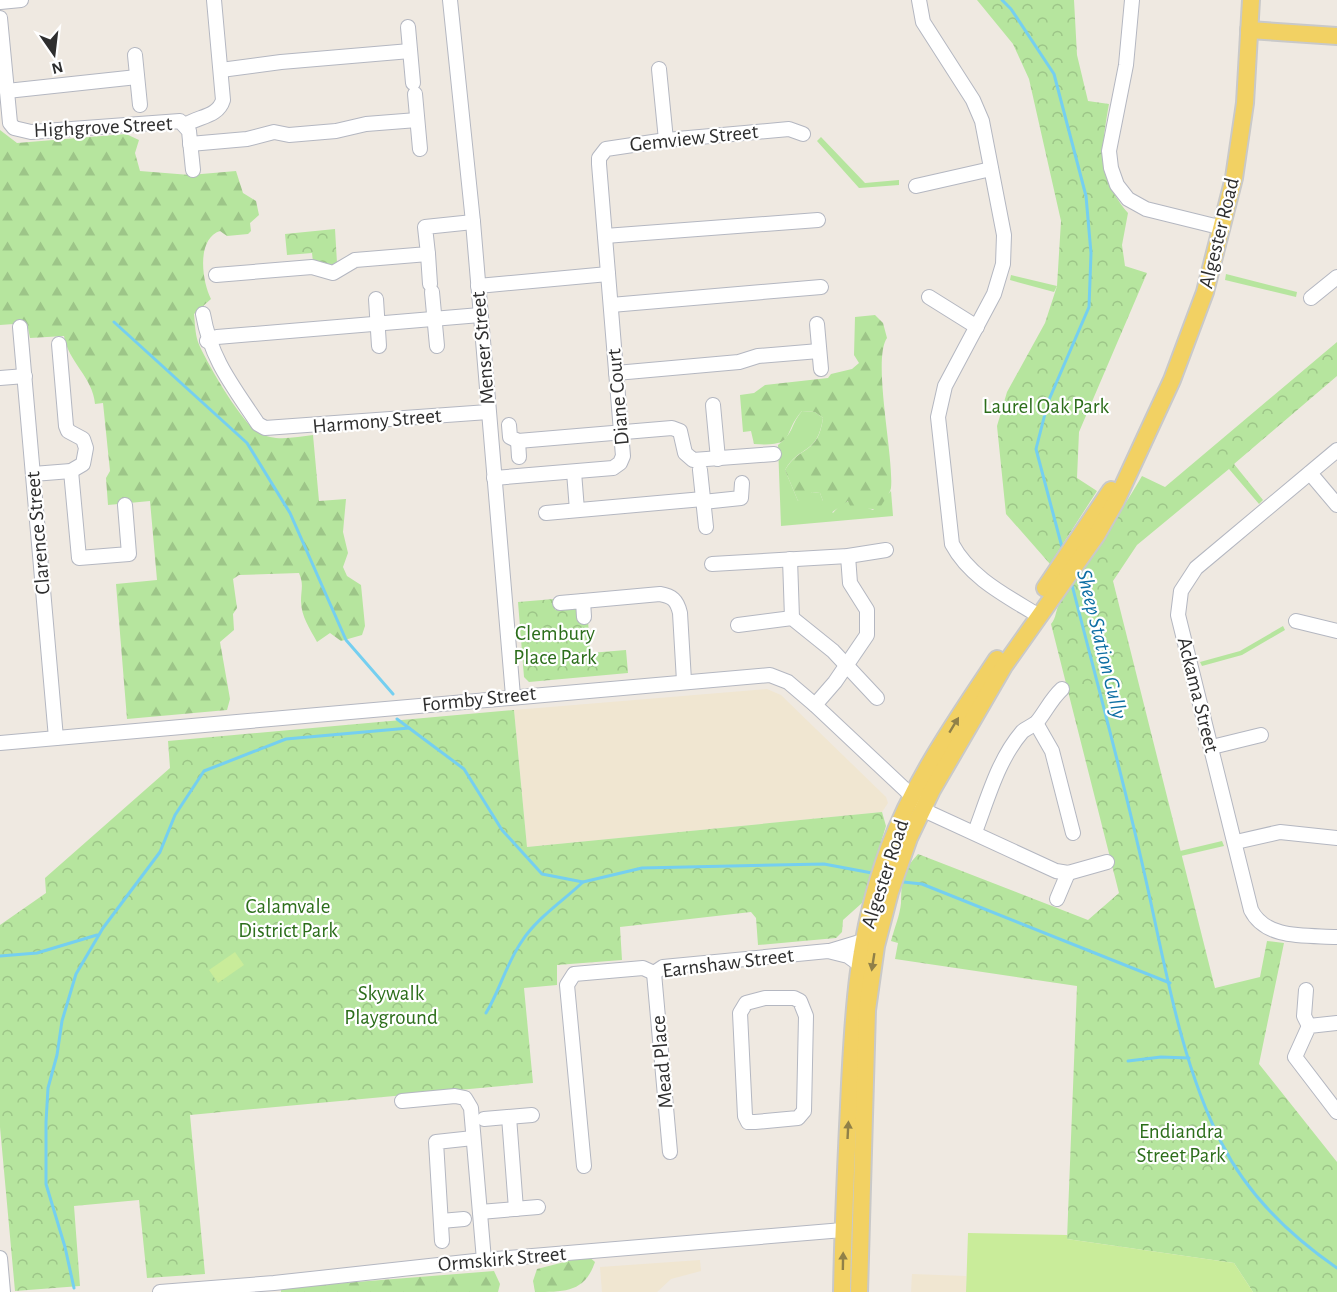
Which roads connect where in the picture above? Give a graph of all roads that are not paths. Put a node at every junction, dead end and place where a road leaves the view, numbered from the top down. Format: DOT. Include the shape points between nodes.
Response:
graph roads {
  1 [pos="21,0"];
  2 [pos="214,0"];
  3 [pos="450,0"];
  4 [pos="919,0"];
  5 [pos="1132,0"];
  6 [pos="1251,0"];
  7 [pos="0,2"];
  8 [pos="0,18"];
  9 [pos="408,27"];
  10 [pos="1249,30"];
  11 [pos="1337,36"];
  12 [pos="410,51"];
  13 [pos="135,55"];
  14 [pos="659,69"];
  15 [pos="221,70"];
  16 [pos="137,77"];
  17 [pos="7,91"];
  18 [pos="140,105"];
  19 [pos="417,120"];
  20 [pos="185,125"];
  21 [pos="803,134"];
  22 [pos="666,140"];
  23 [pos="190,144"];
  24 [pos="420,149"];
  25 [pos="991,169"];
  26 [pos="193,170"];
  27 [pos="916,186"];
  28 [pos="818,220"];
  29 [pos="473,222"];
  30 [pos="1223,228"];
  31 [pos="605,236"];
  32 [pos="428,254"];
  33 [pos="608,274"];
  34 [pos="216,275"];
  35 [pos="1337,277"];
  36 [pos="478,286"];
  37 [pos="821,287"];
  38 [pos="930,297"];
  39 [pos="376,298"];
  40 [pos="1311,298"];
  41 [pos="610,305"];
  42 [pos="203,314"];
  43 [pos="480,315"];
  44 [pos="434,320"];
  45 [pos="817,324"];
  46 [pos="378,325"];
  47 [pos="20,327"];
  48 [pos="977,327"];
  49 [pos="207,341"];
  50 [pos="59,344"];
  51 [pos="380,346"];
  52 [pos="437,346"];
  53 [pos="819,351"];
  54 [pos="821,369"];
  55 [pos="616,373"];
  56 [pos="25,376"];
  57 [pos="0,378"];
  58 [pos="713,405"];
  59 [pos="488,412"];
  60 [pos="509,425"];
  61 [pos="621,432"];
  62 [pos="518,441"];
  63 [pos="1337,450"];
  64 [pos="774,454"];
  65 [pos="519,457"];
  66 [pos="718,459"];
  67 [pos="700,470"];
  68 [pos="71,471"];
  69 [pos="574,472"];
  70 [pos="1310,473"];
  71 [pos="33,474"];
  72 [pos="494,478"];
  73 [pos="742,483"];
  74 [pos="703,500"];
  75 [pos="125,505"];
  76 [pos="1337,505"];
  77 [pos="578,510"];
  78 [pos="546,513"];
  79 [pos="706,527"];
  80 [pos="886,550"];
  81 [pos="848,556"];
  82 [pos="790,559"];
  83 [pos="712,564"];
  84 [pos="583,601"];
  85 [pos="560,603"];
  86 [pos="1034,613"];
  87 [pos="584,617"];
  88 [pos="792,618"];
  89 [pos="1296,621"];
  90 [pos="738,625"];
  91 [pos="1337,631"];
  92 [pos="846,666"];
  93 [pos="684,681"];
  94 [pos="1062,689"];
  95 [pos="513,696"];
  96 [pos="877,698"];
  97 [pos="815,705"];
  98 [pos="1036,723"];
  99 [pos="1261,735"];
  100 [pos="56,738"];
  101 [pos="0,742"];
  102 [pos="1212,747"];
  103 [pos="918,802"];
  104 [pos="975,832"];
  105 [pos="1073,833"];
  106 [pos="1337,838"];
  107 [pos="1236,842"];
  108 [pos="1107,862"];
  109 [pos="1068,873"];
  110 [pos="1057,899"];
  111 [pos="1337,937"];
  112 [pos="863,941"];
  113 [pos="828,951"];
  114 [pos="859,964"];
  115 [pos="654,973"];
  116 [pos="1306,990"];
  117 [pos="754,999"];
  118 [pos="1337,1023"];
  119 [pos="1309,1026"];
  120 [pos="402,1101"];
  121 [pos="1337,1112"];
  122 [pos="532,1115"];
  123 [pos="509,1117"];
  124 [pos="484,1119"];
  125 [pos="864,1133"];
  126 [pos="473,1138"];
  127 [pos="670,1152"];
  128 [pos="584,1166"];
  129 [pos="538,1207"];
  130 [pos="516,1209"];
  131 [pos="480,1212"];
  132 [pos="464,1219"];
  133 [pos="441,1221"];
  134 [pos="843,1230"];
  135 [pos="442,1241"];
  136 [pos="860,1256"];
  137 [pos="0,1258"];
  138 [pos="484,1260"];
  139 [pos="275,1288"];
  140 [pos="3,1292"];
  141 [pos="160,1292"];
  142 [pos="842,1292"];
  143 [pos="859,1292"];
  1 -- 7 [label="street"];
  2 -- 15 [label="street"];
  3 -- 29 [label="street, Menser Street"];
  4 -- 25 [label="street" via="923,22 977,110"];
  5 -- 30 [label="street" via="1126,65 1110,151 1114,177 1128,198 1146,209"];
  6 -- 10 [label="main road, Algester Road"];
  8 -- 17 [label="street, Highgrove Street"];
  9 -- 12 [label="street"];
  10 -- 11 [label="main road"];
  10 -- 30 [label="main road, Algester Road" via="1241,131"];
  12 -- 15 [label="street"];
  12 -- 19 [label="street"];
  13 -- 16 [label="street"];
  14 -- 22 [label="street"];
  15 -- 20 [label="street" via="221,108"];
  16 -- 17 [label="street"];
  16 -- 18 [label="street"];
  17 -- 20 [label="street, Highgrove Street" via="10,123 22,132 172,120"];
  19 -- 23 [label="street" via="289,135 274,132 247,139"];
  19 -- 24 [label="street"];
  20 -- 23 [label="street, Highgrove Street"];
  21 -- 22 [label="street, Gemview Street" via="789,129"];
  22 -- 31 [label="street, Gemview Street" via="616,146 606,149 598,158"];
  23 -- 26 [label="street, Highgrove Street"];
  25 -- 27 [label="street"];
  25 -- 48 [label="street" via="1004,235 1003,264 994,294"];
  28 -- 31 [label="street"];
  29 -- 32 [label="street" via="425,227"];
  29 -- 36 [label="street, Menser Street"];
  30 -- 86 [label="main road, Algester Road" via="1188,340 1137,452"];
  31 -- 33 [label="street, Gemview Street"];
  32 -- 34 [label="street" via="355,260 333,273 312,267"];
  32 -- 44 [label="street"];
  33 -- 36 [label="street"];
  33 -- 41 [label="street, Diane Court"];
  35 -- 40 [label="street"];
  36 -- 43 [label="street, Menser Street"];
  37 -- 41 [label="street"];
  38 -- 48 [label="street"];
  39 -- 46 [label="street"];
  41 -- 55 [label="street, Diane Court"];
  42 -- 49 [label="street"];
  43 -- 44 [label="street"];
  43 -- 59 [label="street, Menser Street"];
  44 -- 46 [label="street"];
  44 -- 52 [label="street"];
  45 -- 53 [label="street"];
  46 -- 49 [label="street" via="217,337"];
  46 -- 51 [label="street"];
  47 -- 56 [label="street, Clarence Street"];
  48 -- 86 [label="street" via="945,386 938,417 952,544 961,561 974,573"];
  49 -- 59 [label="street, Harmony Street" via="231,384 258,424 265,428"];
  50 -- 68 [label="street" via="66,426 83,439 86,448 83,464"];
  53 -- 54 [label="street"];
  53 -- 55 [label="street"];
  55 -- 61 [label="street, Diane Court"];
  56 -- 57 [label="street"];
  56 -- 71 [label="street, Clarence Street"];
  58 -- 66 [label="street"];
  59 -- 72 [label="street, Menser Street"];
  60 -- 62 [label="street" via="510,437"];
  61 -- 62 [label="street"];
  61 -- 66 [label="street" via="672,429 683,436 688,458"];
  61 -- 69 [label="street, Diane Court" via="620,463 613,468"];
  62 -- 65 [label="street"];
  63 -- 70 [label="street, Ackama Street"];
  64 -- 66 [label="street"];
  67 -- 74 [label="street"];
  68 -- 71 [label="street"];
  68 -- 75 [label="street" via="79,558 129,554"];
  69 -- 72 [label="street, Diane Court"];
  69 -- 77 [label="street"];
  70 -- 76 [label="street"];
  70 -- 102 [label="street, Ackama Street" via="1196,568 1181,591 1178,615"];
  71 -- 100 [label="street, Clarence Street"];
  72 -- 95 [label="street, Menser Street"];
  73 -- 74 [label="street" via="741,498"];
  74 -- 77 [label="street"];
  74 -- 79 [label="street"];
  77 -- 78 [label="street"];
  80 -- 81 [label="street"];
  81 -- 82 [label="street"];
  81 -- 92 [label="street" via="850,583 867,610 867,635"];
  82 -- 83 [label="street"];
  82 -- 88 [label="street"];
  84 -- 85 [label="street"];
  84 -- 87 [label="street"];
  84 -- 93 [label="street" via="670,596 678,603 680,613"];
  86 -- 103 [label="main road, Algester Road" via="955,722"];
  88 -- 90 [label="street"];
  88 -- 92 [label="street"];
  89 -- 91 [label="street"];
  92 -- 96 [label="street"];
  92 -- 97 [label="street"];
  93 -- 95 [label="street, Formby Street"];
  93 -- 97 [label="street, Formby Street" via="770,675 788,682"];
  94 -- 98 [label="street"];
  95 -- 100 [label="street, Formby Street"];
  97 -- 103 [label="street, Formby Street"];
  98 -- 104 [label="street" via="1023,730 1009,750"];
  98 -- 105 [label="street" via="1052,751"];
  99 -- 102 [label="street"];
  100 -- 101 [label="street, Formby Street"];
  102 -- 107 [label="street, Ackama Street"];
  103 -- 104 [label="street, Formby Street" via="934,816"];
  103 -- 112 [label="main road, Algester Road" via="889,848"];
  103 -- 125 [label="main road, Algester Road, one-way" via="876,946 867,1010"];
  104 -- 109 [label="street, Formby Street" via="1035,862"];
  106 -- 107 [label="street" via="1280,832"];
  107 -- 111 [label="street, Ackama Street" via="1257,922 1270,931"];
  108 -- 109 [label="street"];
  109 -- 110 [label="street"];
  112 -- 113 [label="street"];
  112 -- 114 [label="main road, Algester Road"];
  113 -- 114 [label="street, Earnshaw Street"];
  113 -- 115 [label="street, Earnshaw Street" via="663,967"];
  134 -- 114 [label="main road, Algester Road, one-way" via="852,1012"];
  115 -- 127 [label="street, Mead Place"];
  115 -- 128 [label="street, Earnshaw Street" via="643,968 579,973 569,978"];
  116 -- 119 [label="street" via="1304,1016"];
  117 -- 117 [label="street" via="794,998 806,1016 804,1111 798,1118 748,1122 745,1116 740,1013"];
  118 -- 119 [label="street"];
  119 -- 121 [label="street" via="1295,1057"];
  120 -- 126 [label="street" via="465,1098 471,1108"];
  122 -- 123 [label="street"];
  123 -- 124 [label="street"];
  123 -- 130 [label="street"];
  125 -- 134 [label="street" via="855,1180 855,1216"];
  125 -- 136 [label="main road, Algester Road"];
  126 -- 131 [label="street"];
  126 -- 133 [label="street" via="436,1142"];
  129 -- 130 [label="street"];
  130 -- 131 [label="street"];
  131 -- 138 [label="street"];
  132 -- 133 [label="street"];
  133 -- 135 [label="street"];
  134 -- 136 [label="street" via="853,1237"];
  134 -- 138 [label="street, Ormskirk Street"];
  142 -- 134 [label="main road, Algester Road, one-way"];
  136 -- 143 [label="main road, Algester Road"];
  137 -- 140 [label="street"];
  138 -- 139 [label="street, Ormskirk Street"];
  139 -- 141 [label="street, Ormskirk Street"];
}
